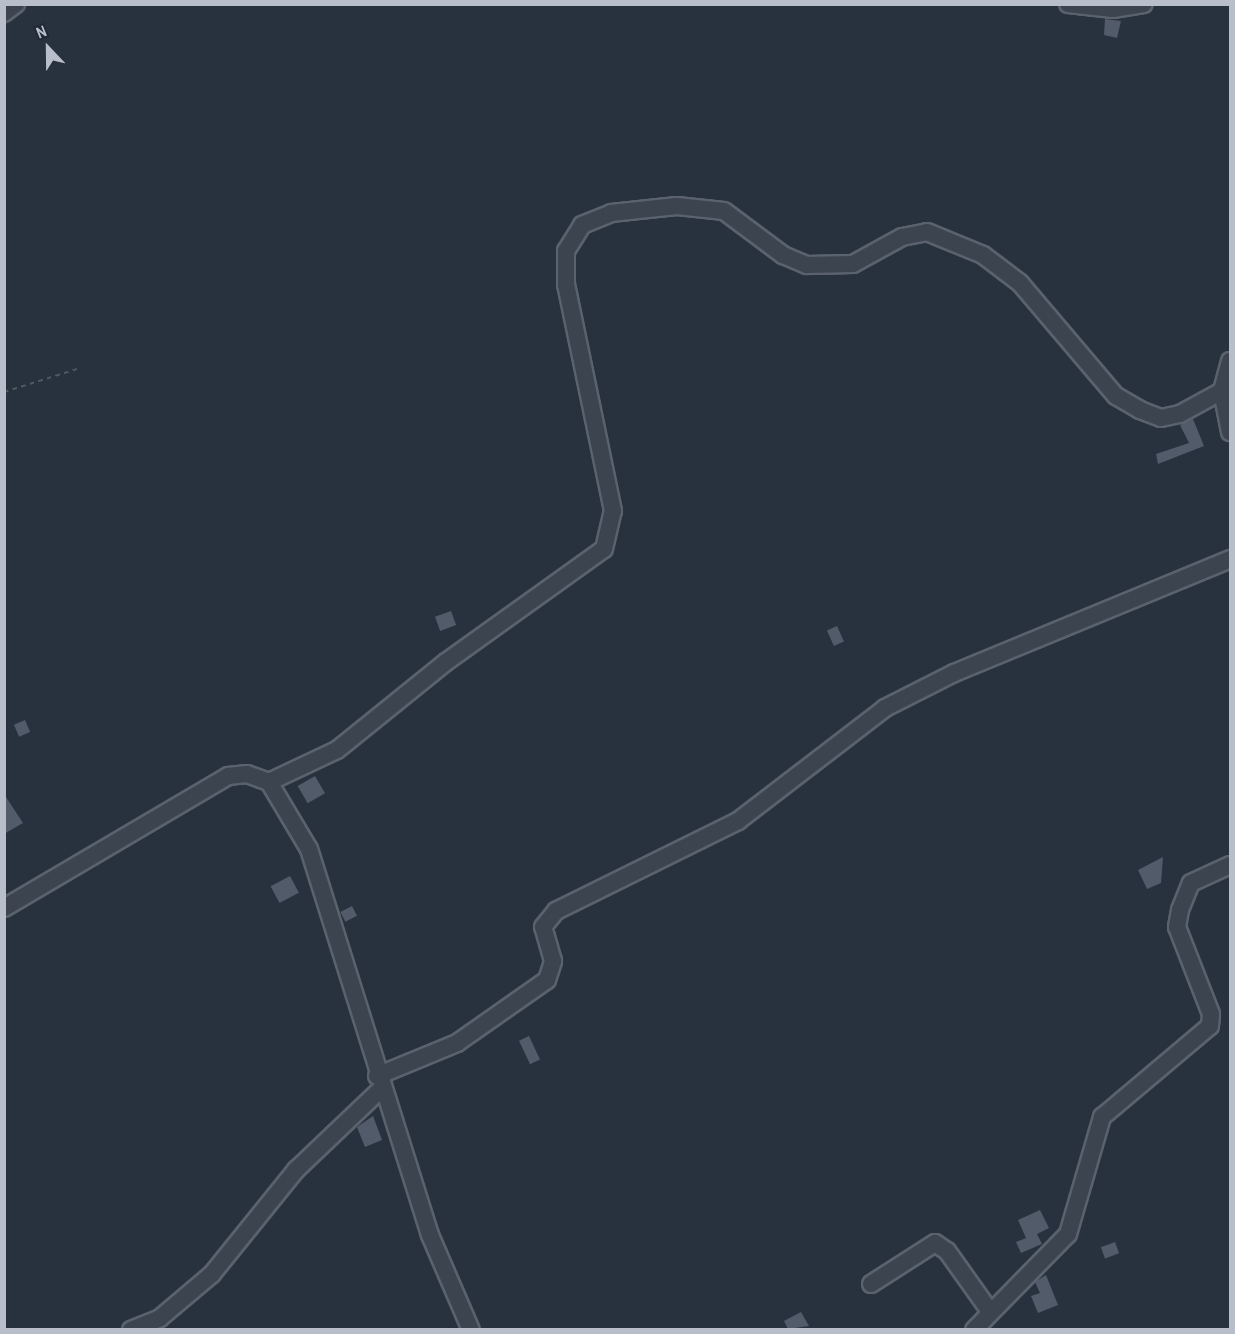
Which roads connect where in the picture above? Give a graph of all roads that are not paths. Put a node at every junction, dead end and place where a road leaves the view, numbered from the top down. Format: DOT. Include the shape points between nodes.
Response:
graph roads {
  1 [pos="16,4"];
  2 [pos="1068,4"];
  3 [pos="1144,4"];
  4 [pos="4,13"];
  5 [pos="1230,361"];
  6 [pos="1222,391"];
  7 [pos="1230,432"];
  8 [pos="1230,559"];
  9 [pos="269,782"];
  10 [pos="1230,865"];
  11 [pos="4,908"];
  12 [pos="379,1082"];
  13 [pos="871,1284"];
  14 [pos="989,1310"];
  15 [pos="131,1329"];
  16 [pos="471,1329"];
  17 [pos="974,1329"];
  1 -- 4 [label="street"];
  2 -- 3 [label="street" via="1113,9"];
  5 -- 6 [label="street"];
  6 -- 7 [label="street"];
  6 -- 9 [label="street" via="1180,414 1161,418 1140,410 1116,396 1020,283 983,255 927,231 902,237 853,264 807,266 783,255 724,211 677,206 611,213 582,225 566,251 566,285 614,511 604,549 446,662 337,750"];
  8 -- 12 [label="street" via="954,673 885,708 738,821 556,911 543,927 553,961 547,980 465,1038"];
  9 -- 11 [label="street" via="247,774 228,776"];
  9 -- 12 [label="street" via="309,849"];
  10 -- 14 [label="street" via="1191,883 1179,910 1178,927 1211,1014 1210,1026 1102,1117 1068,1234"];
  12 -- 15 [label="street" via="296,1170 212,1274 160,1318"];
  12 -- 16 [label="street" via="452,1297"];
  13 -- 14 [label="street" via="935,1243 947,1251"];
  14 -- 17 [label="street"];
}
